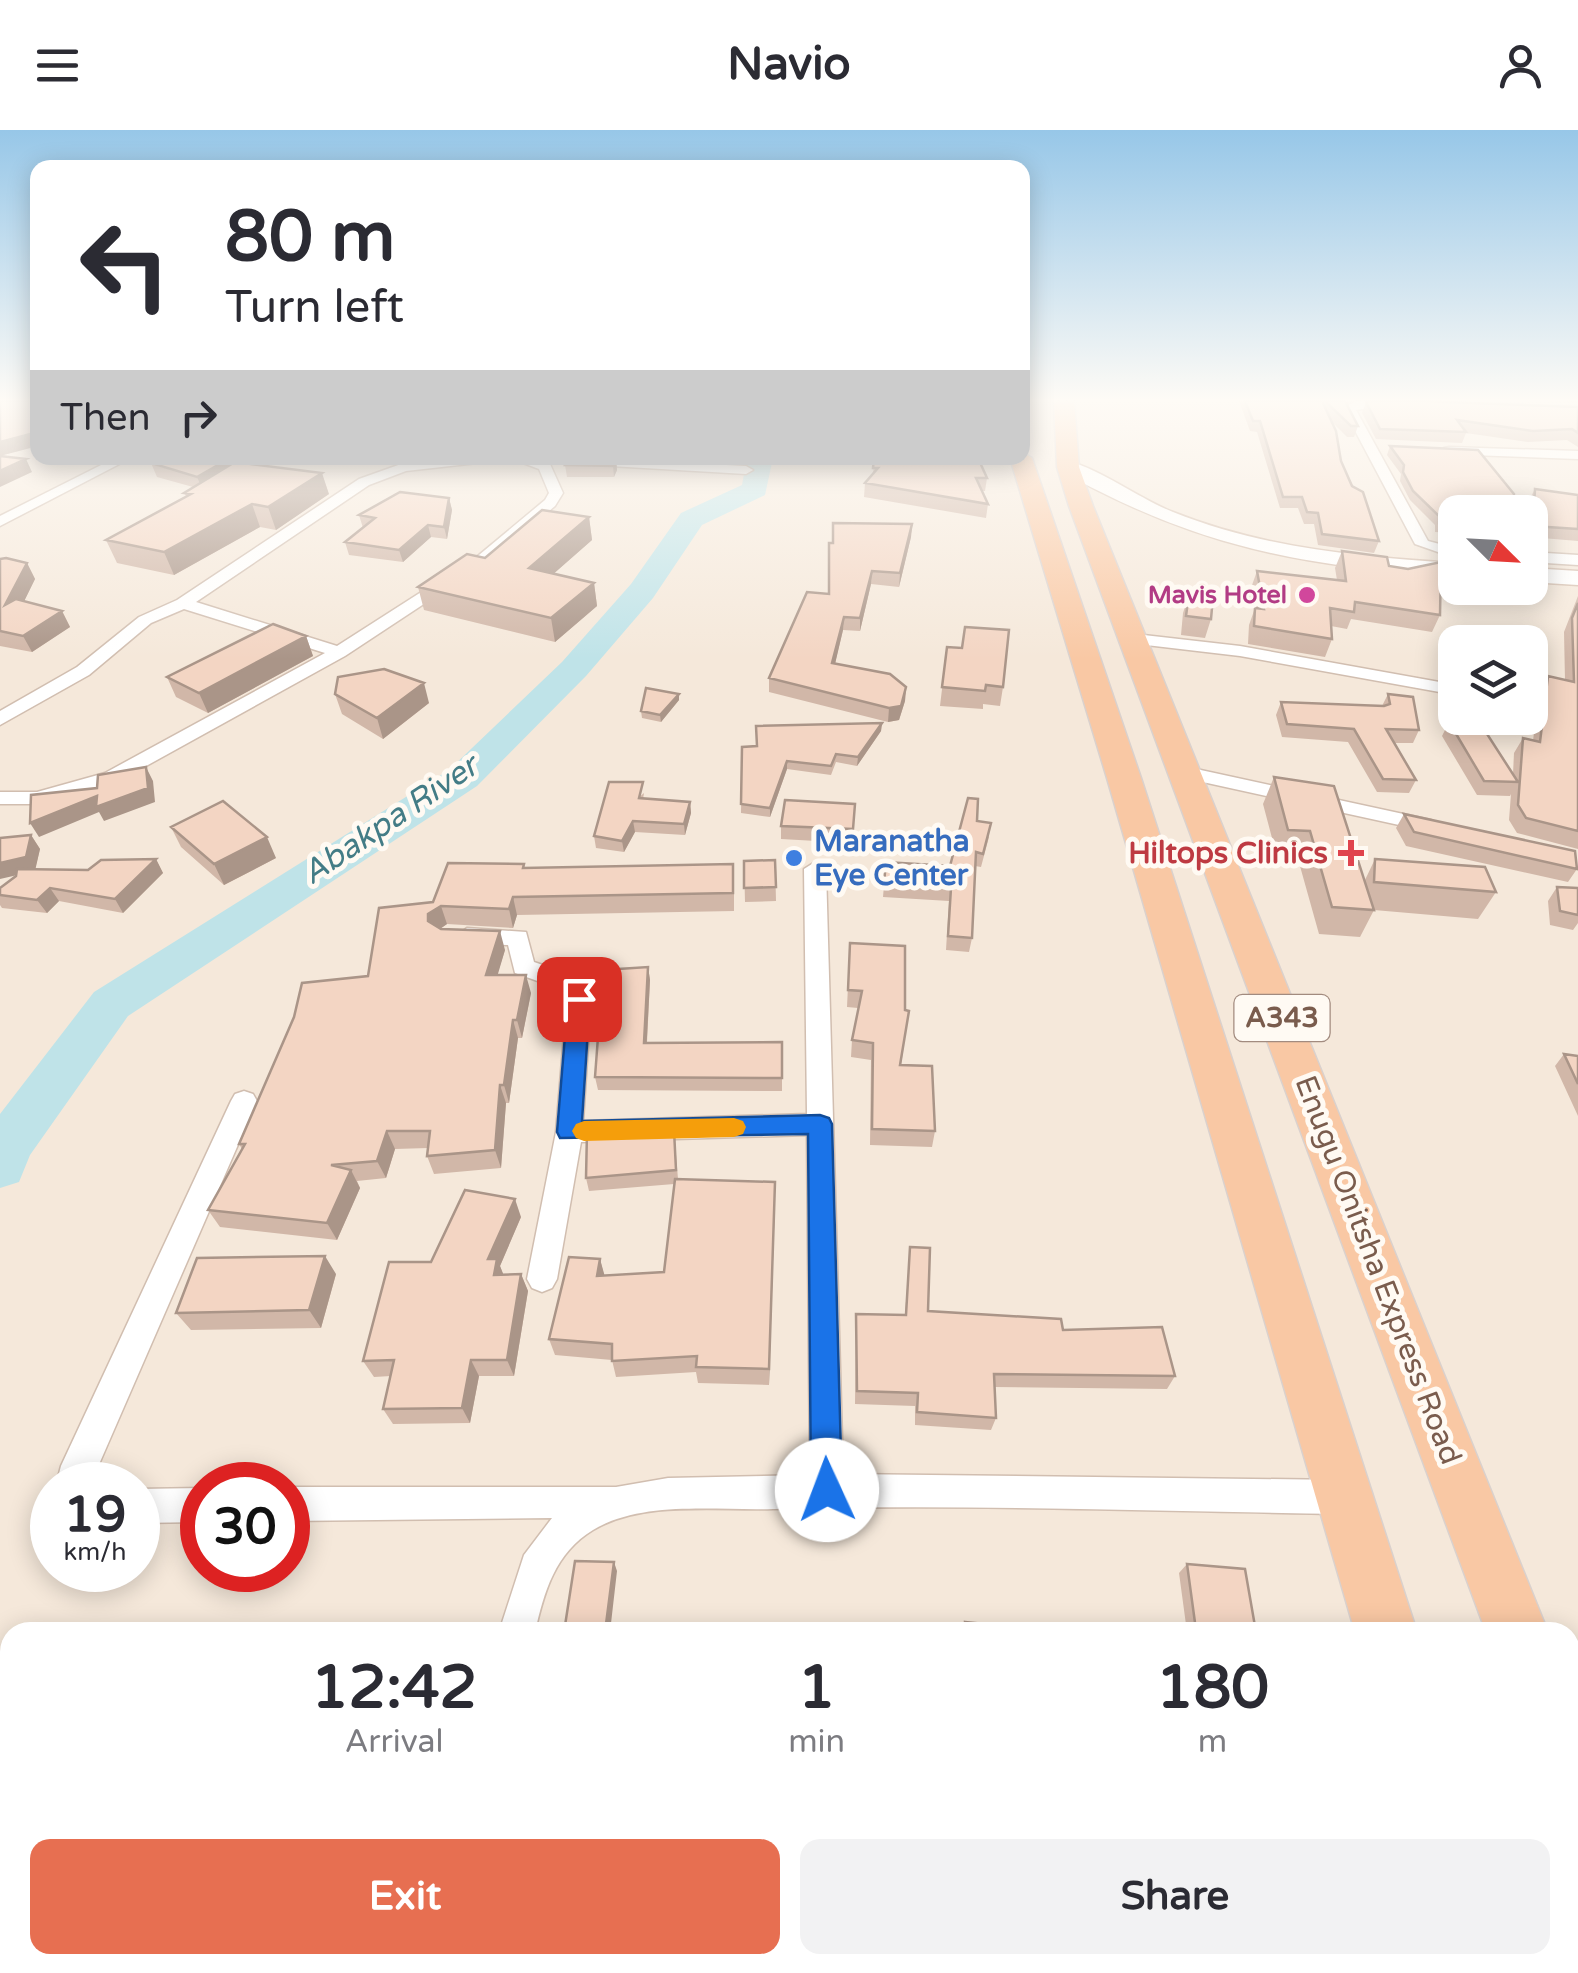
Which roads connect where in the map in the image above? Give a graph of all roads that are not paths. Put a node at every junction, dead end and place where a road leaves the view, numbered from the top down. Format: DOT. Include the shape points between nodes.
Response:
graph roads {
  1 [pos="68,487"];
  2 [pos="357,487"];
  3 [pos="553,487"];
  4 [pos="1030,487"];
  5 [pos="1075,487"];
  6 [pos="1102,487"];
  7 [pos="1391,487"];
  8 [pos="1081,506"];
  9 [pos="0,522"];
  10 [pos="1177,524"];
  11 [pos="1438,548"];
  12 [pos="1548,558"];
  13 [pos="1578,560"];
  14 [pos="1438,569"];
  15 [pos="1548,576"];
  16 [pos="1578,578"];
  17 [pos="182,604"];
  18 [pos="1135,638"];
  19 [pos="338,652"];
  20 [pos="1438,687"];
  21 [pos="0,719"];
  22 [pos="1187,773"];
  23 [pos="0,798"];
  24 [pos="1445,829"];
  25 [pos="815,869"];
  26 [pos="447,936"];
  27 [pos="244,1101"];
  28 [pos="820,1124"];
  29 [pos="569,1132"];
  30 [pos="542,1279"];
  31 [pos="80,1462"];
  32 [pos="827,1490"];
  33 [pos="1344,1497"];
  34 [pos="619,1501"];
  35 [pos="310,1504"];
  36 [pos="519,1622"];
  37 [pos="1383,1622"];
  38 [pos="1512,1622"];
  1 -- 9 [label="street"];
  2 -- 17 [label="street"];
  3 -- 19 [label="street" via="550,503 484,558"];
  4 -- 33 [label="highway, A343"];
  5 -- 8 [label="highway, Enugu Onitsha Express Road / A343"];
  6 -- 10 [label="main road"];
  7 -- 11 [label="street" via="1422,544"];
  8 -- 10 [label="main road"];
  8 -- 18 [label="highway, Enugu Onitsha Express Road / A343"];
  10 -- 14 [label="main road" via="1308,558"];
  12 -- 13 [label="street"];
  15 -- 16 [label="main road"];
  17 -- 19 [label="street"];
  17 -- 21 [label="street" via="145,620 83,670"];
  18 -- 20 [label="street"];
  18 -- 22 [label="highway, Enugu Onitsha Express Road / A343"];
  19 -- 23 [label="street" via="112,777 38,798"];
  22 -- 24 [label="street"];
  22 -- 38 [label="highway, Enugu Onitsha Express Road / A343"];
  25 -- 28 [label="street"];
  26 -- 29 [label="street" via="512,936 522,944 522,968 573,984 579,999"];
  27 -- 31 [label="street"];
  28 -- 29 [label="street"];
  28 -- 32 [label="street"];
  29 -- 30 [label="street"];
  32 -- 33 [label="street"];
  32 -- 34 [label="street"];
  33 -- 37 [label="highway, A343"];
  34 -- 35 [label="street"];
  34 -- 36 [label="street" via="559,1534 526,1587"];
}
